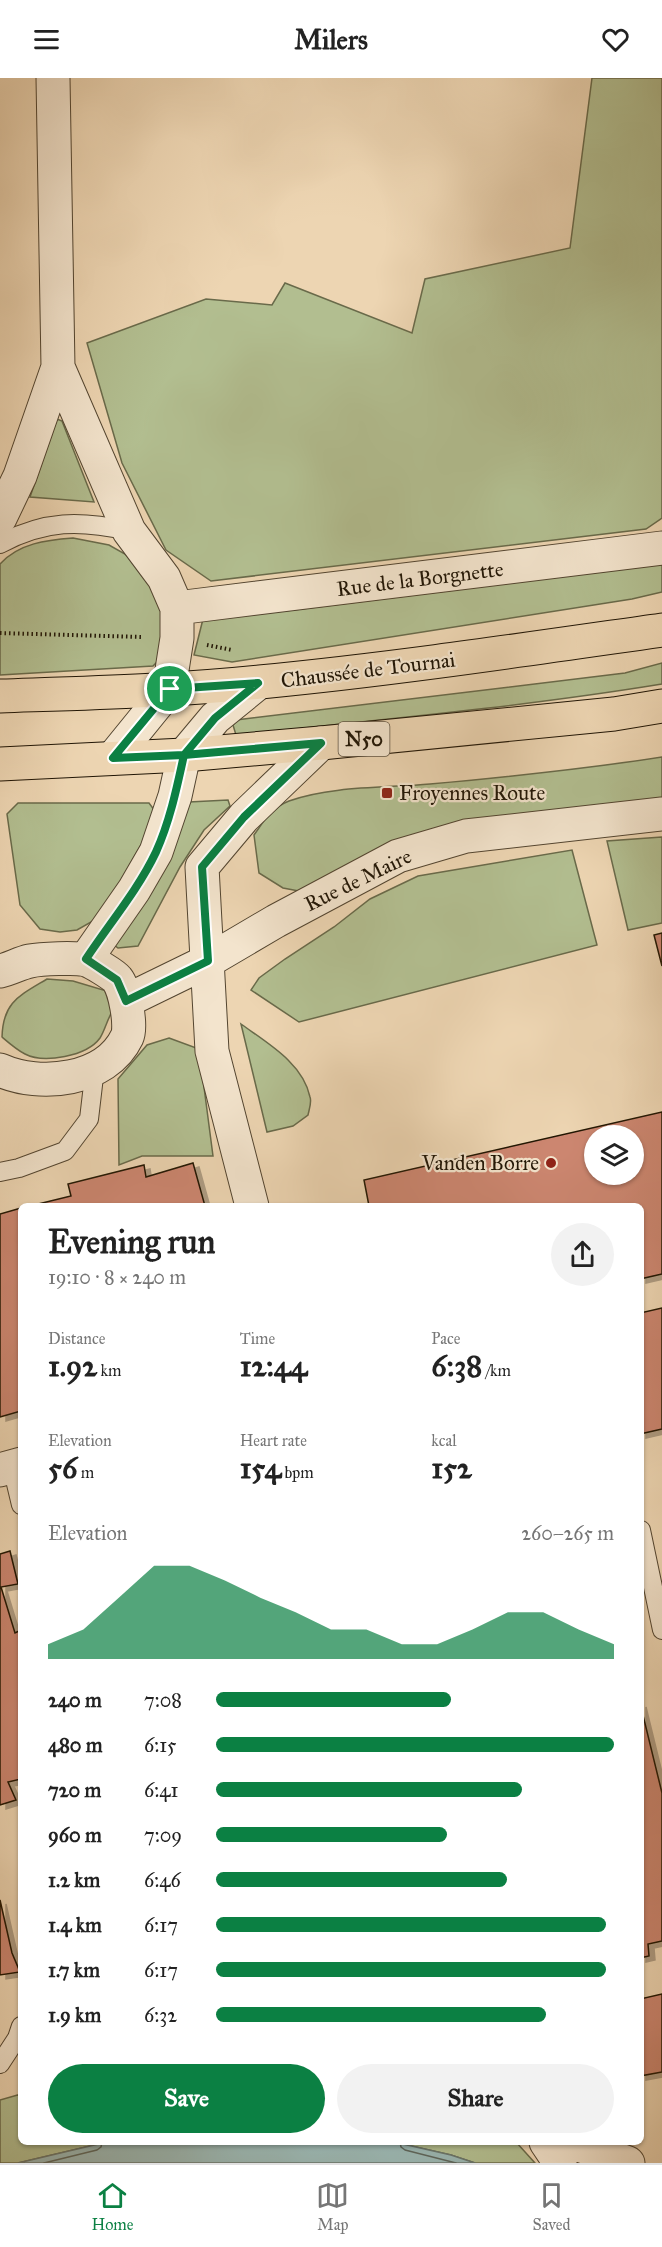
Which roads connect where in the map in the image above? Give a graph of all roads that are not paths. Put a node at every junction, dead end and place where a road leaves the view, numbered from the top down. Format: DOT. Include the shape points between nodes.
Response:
graph roads {
  1 [pos="53,78"];
  2 [pos="58,367"];
  3 [pos="0,518"];
  4 [pos="129,531"];
  5 [pos="0,544"];
  6 [pos="662,548"];
  7 [pos="177,623"];
  8 [pos="662,630"];
  9 [pos="258,683"];
  10 [pos="170,689"];
  11 [pos="0,696"];
  12 [pos="662,706"];
  13 [pos="321,743"];
  14 [pos="184,755"];
  15 [pos="113,758"];
  16 [pos="0,764"];
  17 [pos="662,814"];
  18 [pos="86,959"];
  19 [pos="208,961"];
  20 [pos="0,971"];
  21 [pos="126,1001"];
  22 [pos="95,1068"];
  23 [pos="0,1070"];
  24 [pos="0,1172"];
  25 [pos="251,1203"];
  26 [pos="11,1467"];
  27 [pos="18,1494"];
  28 [pos="644,1544"];
  29 [pos="662,1630"];
  30 [pos="18,2035"];
  31 [pos="0,2064"];
  32 [pos="548,2145"];
  33 [pos="579,2145"];
  34 [pos="560,2163"];
  35 [pos="628,2163"];
  1 -- 2 [label="street"];
  2 -- 3 [label="street" via="20,476"];
  2 -- 4 [label="street"];
  4 -- 5 [label="lane" via="63,523 23,532"];
  4 -- 7 [label="street" via="164,578"];
  6 -- 7 [label="street, Rue de la Borgnette"];
  7 -- 10 [label="street"];
  8 -- 9 [label="main road, Chaussée de Tournai"];
  9 -- 10 [label="main road, Chaussée de Tournai"];
  9 -- 14 [label="street" via="215,718"];
  10 -- 11 [label="main road, Chaussée de Tournai"];
  10 -- 15 [label="street"];
  12 -- 13 [label="main road, N50"];
  13 -- 14 [label="main road, N50"];
  13 -- 19 [label="street" via="244,817 202,867"];
  14 -- 15 [label="main road, N50"];
  14 -- 18 [label="street" via="156,852"];
  15 -- 16 [label="main road, N50"];
  17 -- 19 [label="street, Rue de Maire" via="466,836 398,856"];
  18 -- 20 [label="street" via="29,961"];
  18 -- 21 [label="street" via="117,980"];
  19 -- 21 [label="street, Rue de Maire"];
  19 -- 25 [label="street" via="212,1051"];
  21 -- 22 [label="street" via="128,1035 113,1056"];
  22 -- 23 [label="street" via="56,1079"];
  22 -- 24 [label="lane" via="89,1119 65,1151"];
  26 -- 27 [label="lane"];
  28 -- 29 [label="lane"];
  30 -- 31 [label="lane"];
  32 -- 34 [label="street"];
  33 -- 35 [label="street"];
}
